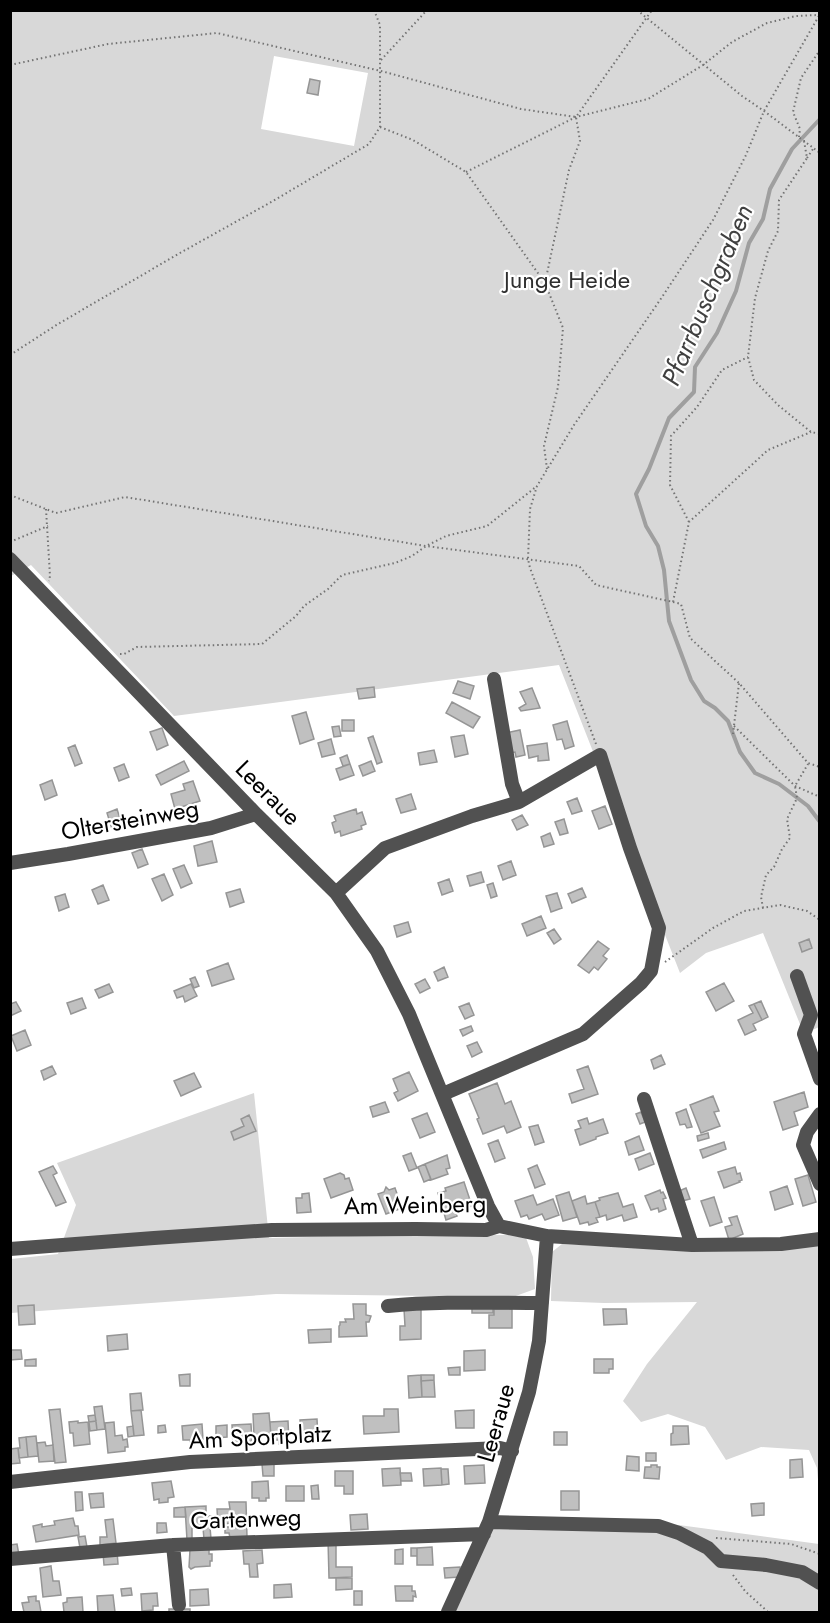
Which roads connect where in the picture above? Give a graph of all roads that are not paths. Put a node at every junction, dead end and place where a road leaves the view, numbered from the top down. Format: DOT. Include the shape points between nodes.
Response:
graph roads {
  1 [pos="10,559"];
  2 [pos="494,679"];
  3 [pos="519,802"];
  4 [pos="256,814"];
  5 [pos="10,863"];
  6 [pos="336,893"];
  7 [pos="797,976"];
  8 [pos="819,1079"];
  9 [pos="443,1094"];
  10 [pos="644,1100"];
  11 [pos="819,1114"];
  12 [pos="819,1184"];
  13 [pos="499,1226"];
  14 [pos="547,1236"];
  15 [pos="819,1239"];
  16 [pos="692,1245"];
  17 [pos="10,1249"];
  18 [pos="542,1303"];
  19 [pos="388,1306"];
  20 [pos="512,1451"];
  21 [pos="10,1482"];
  22 [pos="487,1528"];
  23 [pos="173,1545"];
  24 [pos="10,1559"];
  25 [pos="819,1583"];
  26 [pos="179,1605"];
  27 [pos="448,1612"];
  1 -- 4 [label="street, Leeraue"];
  2 -- 3 [label="street" via="512,784"];
  3 -- 6 [label="street" via="385,848"];
  3 -- 9 [label="street" via="600,755 659,928 651,971 583,1034"];
  4 -- 5 [label="street, Oltersteinweg" via="211,828"];
  4 -- 6 [label="street, Leeraue"];
  6 -- 9 [label="street, Leeraue" via="377,951"];
  7 -- 8 [label="street" via="811,1015 804,1034"];
  9 -- 13 [label="street, Leeraue"];
  10 -- 16 [label="street"];
  11 -- 12 [label="street" via="803,1145"];
  13 -- 14 [label="street, Am Weinberg"];
  13 -- 17 [label="street, Am Weinberg" via="486,1230 272,1230"];
  14 -- 16 [label="street, Am Weinberg"];
  14 -- 18 [label="street, Leeraue"];
  15 -- 16 [label="street, Am Weinberg" via="781,1244"];
  18 -- 19 [label="street"];
  18 -- 20 [label="street, Leeraue" via="529,1392"];
  20 -- 21 [label="street, Am Sportplatz" via="500,1448 190,1462"];
  20 -- 22 [label="street, Leeraue"];
  22 -- 23 [label="street, Gartenweg"];
  22 -- 25 [label="street, Gartenweg" via="658,1526 708,1548 721,1560 802,1572"];
  22 -- 27 [label="street, Leeraue"];
  23 -- 24 [label="street, Gartenweg"];
  23 -- 26 [label="street"];
}
